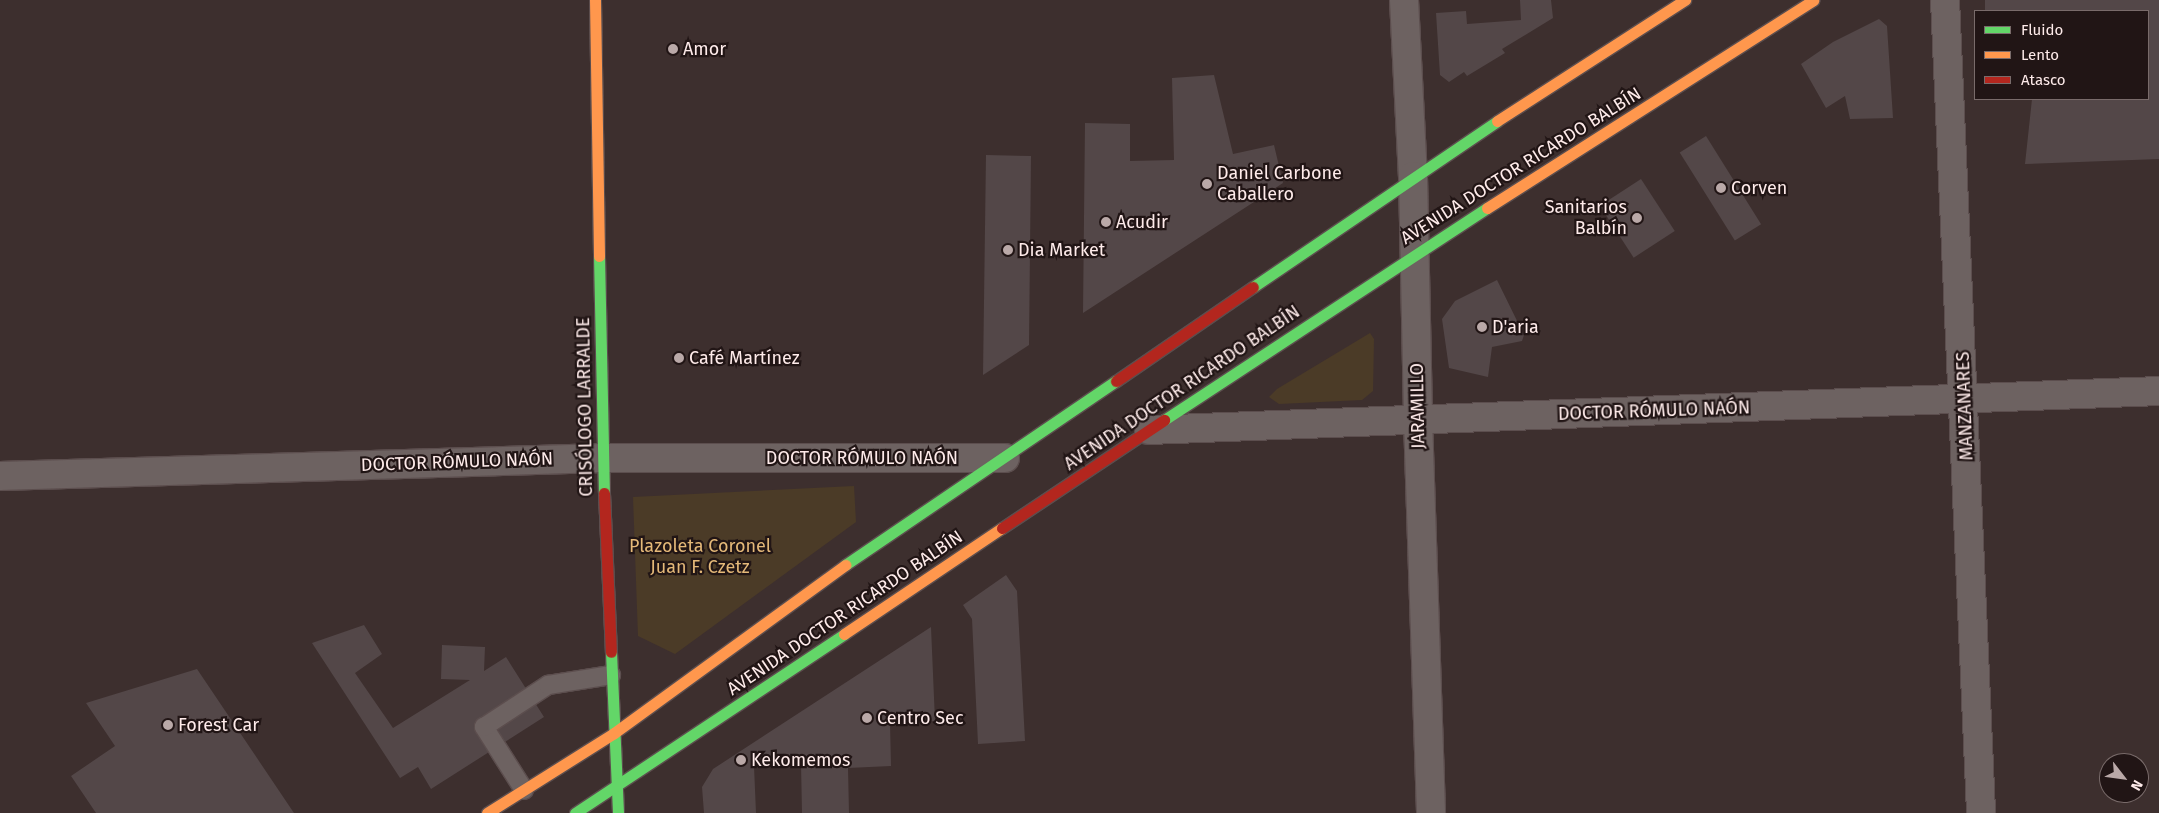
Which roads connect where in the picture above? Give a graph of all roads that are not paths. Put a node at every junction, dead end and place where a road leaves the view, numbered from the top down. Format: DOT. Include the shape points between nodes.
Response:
graph roads {
  1 [pos="595,0"];
  2 [pos="1404,0"];
  3 [pos="1685,0"];
  4 [pos="1813,0"];
  5 [pos="1945,0"];
  6 [pos="1414,176"];
  7 [pos="1415,254"];
  8 [pos="2159,391"];
  9 [pos="1965,399"];
  10 [pos="1418,420"];
  11 [pos="1148,430"];
  12 [pos="603,458"];
  13 [pos="1005,458"];
  14 [pos="0,476"];
  15 [pos="611,675"];
  16 [pos="614,733"];
  17 [pos="617,787"];
  18 [pos="524,790"];
  19 [pos="487,813"];
  20 [pos="575,813"];
  21 [pos="618,813"];
  22 [pos="1431,813"];
  23 [pos="1981,813"];
  1 -- 12 [label="main road, CRISÓLOGO LARRALDE"];
  2 -- 6 [label="street, JARAMILLO"];
  3 -- 6 [label="main road, AVENIDA DOCTOR RICARDO BALBÍN"];
  4 -- 7 [label="main road, AVENIDA DOCTOR RICARDO BALBÍN"];
  5 -- 9 [label="street, MANZANARES"];
  6 -- 7 [label="street, JARAMILLO"];
  6 -- 13 [label="main road, AVENIDA DOCTOR RICARDO BALBÍN"];
  7 -- 10 [label="street, JARAMILLO"];
  7 -- 11 [label="main road, AVENIDA DOCTOR RICARDO BALBÍN"];
  8 -- 9 [label="street, DOCTOR RÓMULO NAÓN"];
  9 -- 10 [label="street, DOCTOR RÓMULO NAÓN"];
  9 -- 23 [label="street, MANZANARES"];
  10 -- 11 [label="street, DOCTOR RÓMULO NAÓN"];
  10 -- 22 [label="street, JARAMILLO"];
  11 -- 17 [label="main road, AVENIDA DOCTOR RICARDO BALBÍN"];
  12 -- 13 [label="street, DOCTOR RÓMULO NAÓN"];
  12 -- 14 [label="street, DOCTOR RÓMULO NAÓN"];
  12 -- 15 [label="main road, CRISÓLOGO LARRALDE"];
  13 -- 16 [label="main road, AVENIDA DOCTOR RICARDO BALBÍN" via="793,600 739,645"];
  15 -- 16 [label="main road, CRISÓLOGO LARRALDE"];
  15 -- 18 [label="lane" via="548,685 484,727"];
  16 -- 17 [label="main road, CRISÓLOGO LARRALDE"];
  16 -- 18 [label="main road, AVENIDA DOCTOR RICARDO BALBÍN"];
  17 -- 20 [label="main road, AVENIDA DOCTOR RICARDO BALBÍN"];
  17 -- 21 [label="main road, CRISÓLOGO LARRALDE"];
  18 -- 19 [label="main road, AVENIDA DOCTOR RICARDO BALBÍN"];
}
